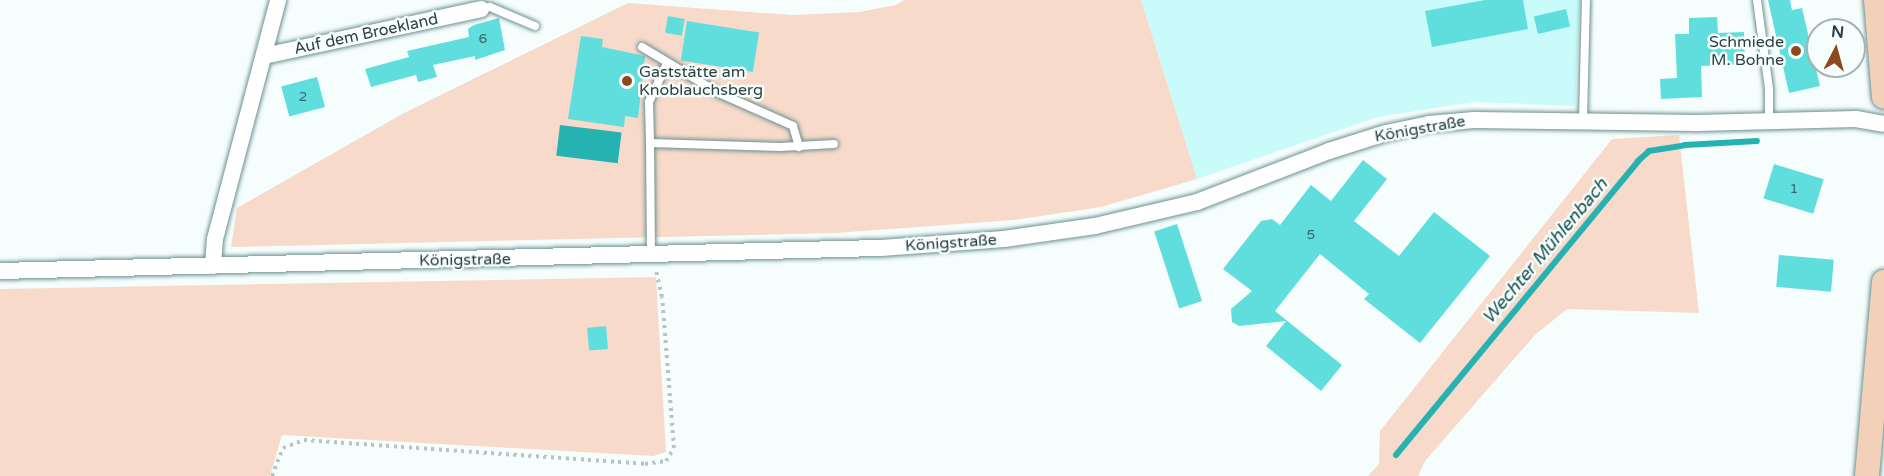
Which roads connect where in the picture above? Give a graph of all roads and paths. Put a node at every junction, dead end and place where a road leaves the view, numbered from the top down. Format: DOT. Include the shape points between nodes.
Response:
graph roads {
  1 [pos="278,0"];
  2 [pos="1586,0"];
  3 [pos="1757,0"];
  4 [pos="1876,0"];
  5 [pos="481,9"];
  6 [pos="535,26"];
  7 [pos="642,47"];
  8 [pos="264,56"];
  9 [pos="667,63"];
  10 [pos="1884,97"];
  11 [pos="1583,120"];
  12 [pos="1770,120"];
  13 [pos="1884,124"];
  14 [pos="650,143"];
  15 [pos="834,144"];
  16 [pos="799,147"];
  17 [pos="651,255"];
  18 [pos="213,266"];
  19 [pos="0,271"];
  20 [pos="1884,282"];
  21 [pos="272,476"];
  22 [pos="1867,476"];
  1 -- 8 [label="street, Auf dem Broekland"];
  2 -- 11 [label="lane"];
  3 -- 12 [label="lane"];
  4 -- 10 [label="main road"];
  5 -- 6 [label="lane, Auf dem Broekland" via="490,7"];
  5 -- 8 [label="street, Auf dem Broekland"];
  7 -- 9 [label="lane"];
  8 -- 18 [label="street, Auf dem Broekland" via="215,239"];
  9 -- 14 [label="lane" via="649,102"];
  9 -- 16 [label="lane" via="719,93 793,126"];
  11 -- 12 [label="street, Königstraße"];
  11 -- 17 [label="street, Königstraße" via="1474,120 1386,133 1197,202 1095,226 1016,238 881,248"];
  12 -- 13 [label="street, Königstraße" via="1856,119"];
  14 -- 16 [label="lane"];
  14 -- 17 [label="lane"];
  15 -- 16 [label="lane"];
  17 -- 18 [label="street, Königstraße"];
  17 -- 21 [label="path" via="662,297 674,448 666,461 645,464 304,440 283,448"];
  18 -- 19 [label="street, Königstraße"];
  20 -- 22 [label="main road"];
}
